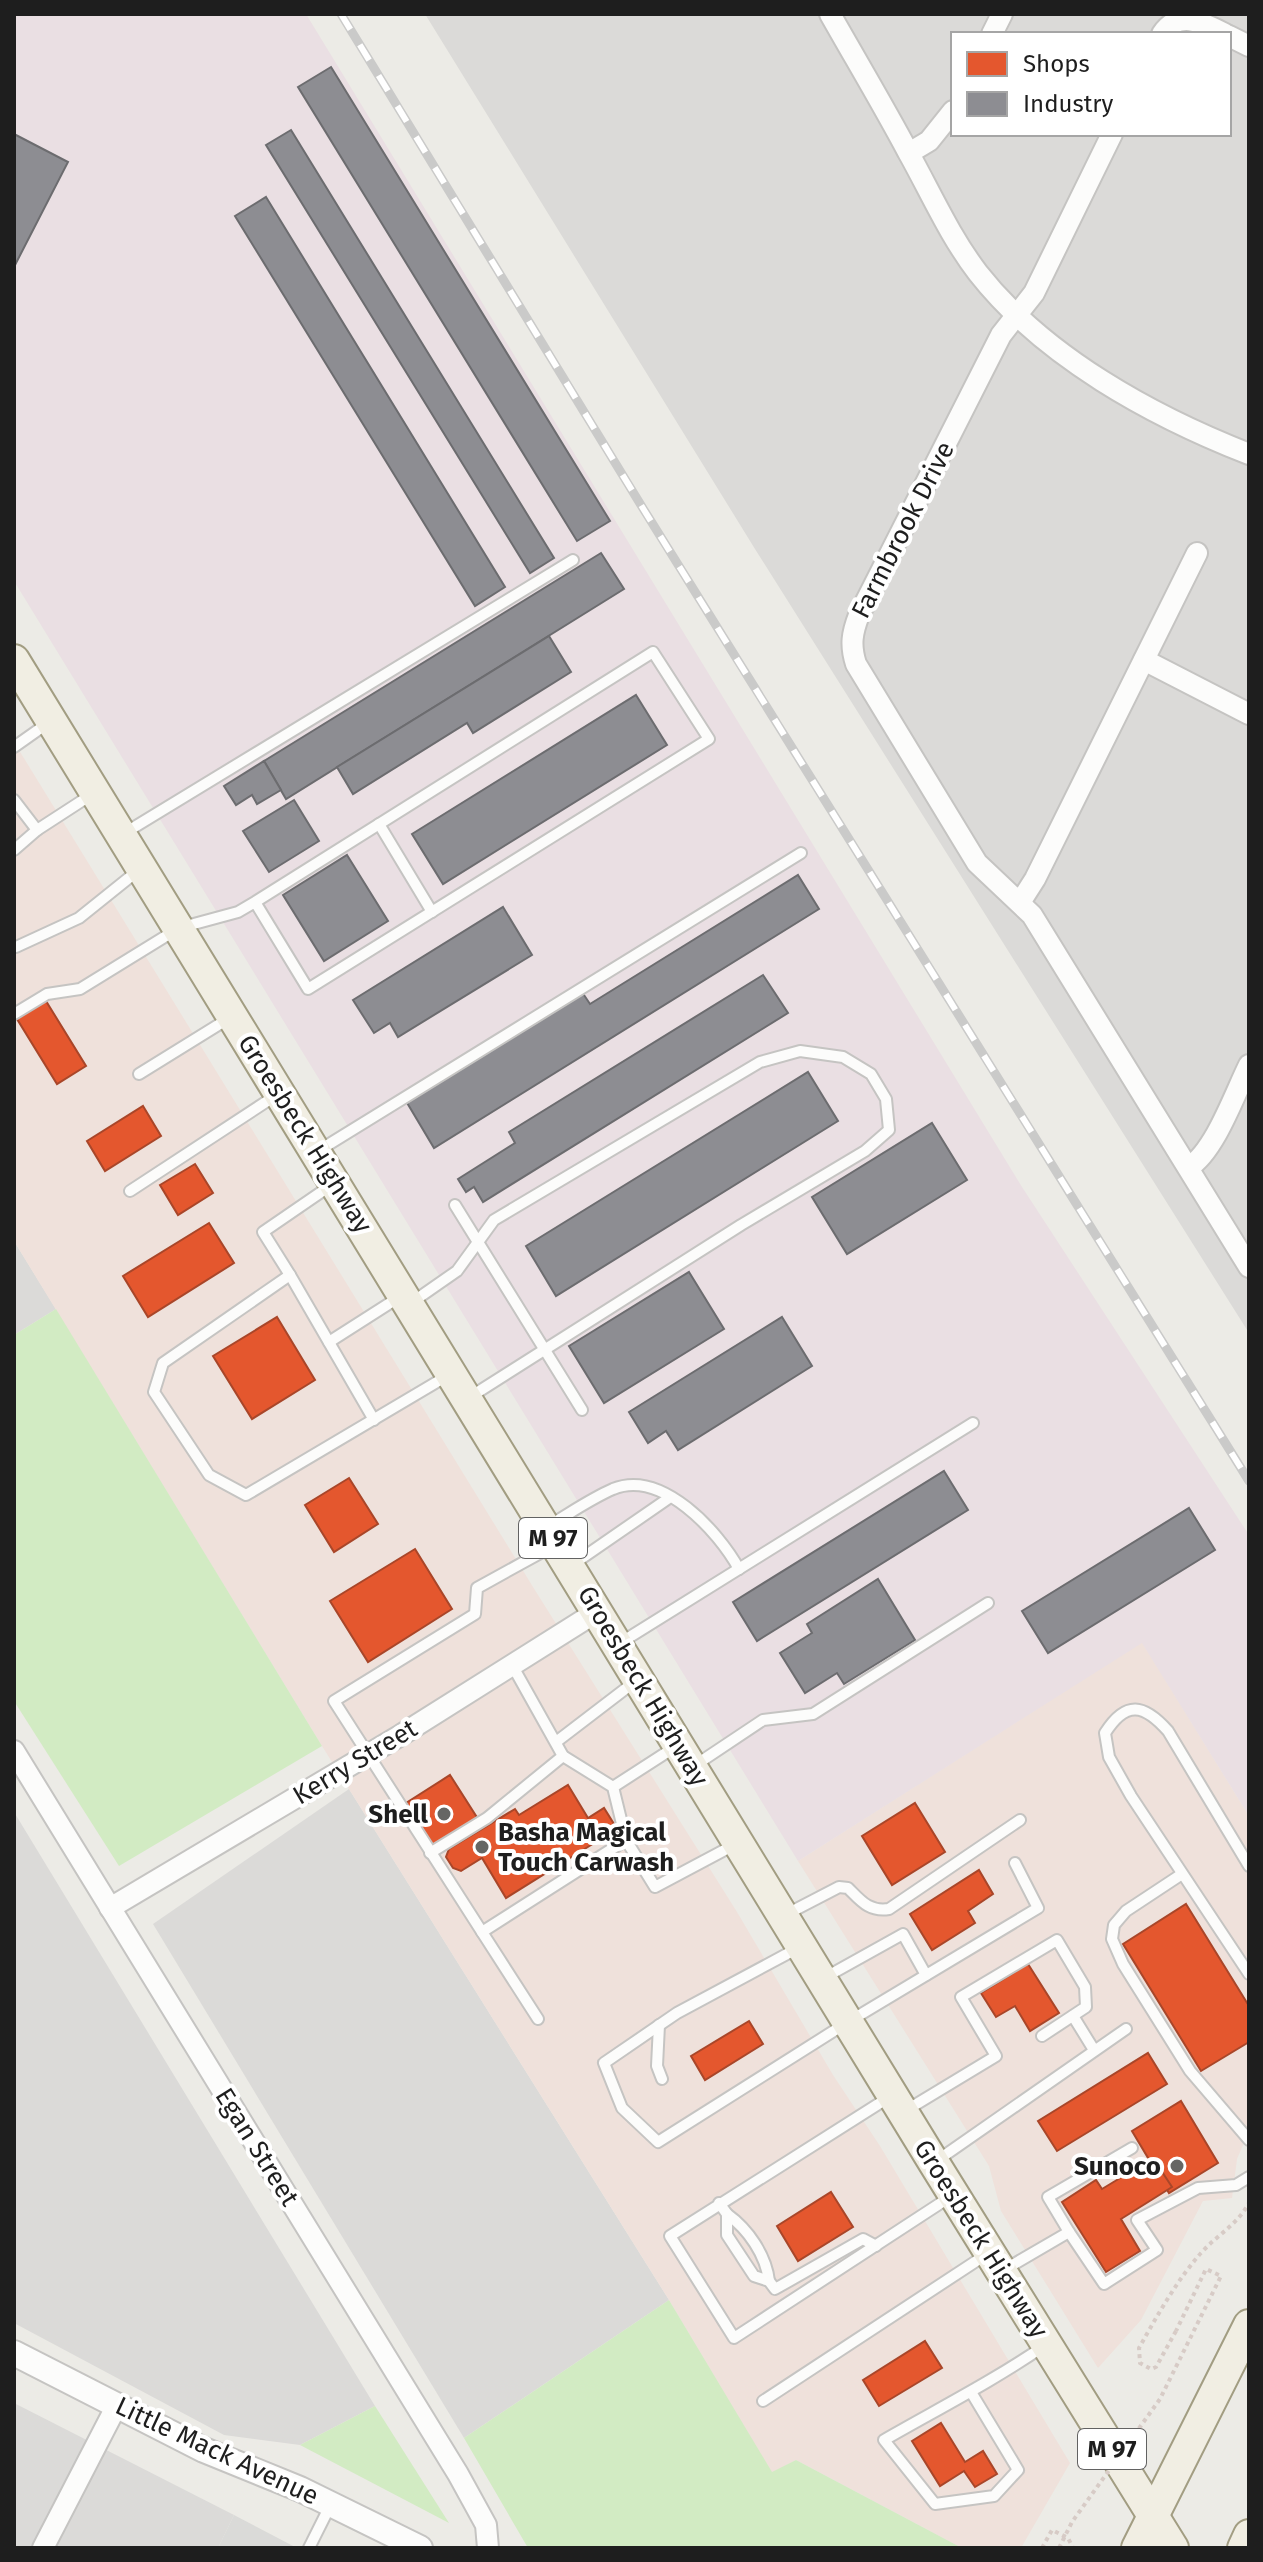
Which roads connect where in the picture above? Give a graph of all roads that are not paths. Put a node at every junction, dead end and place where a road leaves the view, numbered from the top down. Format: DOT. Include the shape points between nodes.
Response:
graph roads {
  1 [pos="830,14"];
  2 [pos="1002,14"];
  3 [pos="993,32"];
  4 [pos="1164,32"];
  5 [pos="1221,32"];
  6 [pos="1231,37"];
  7 [pos="1249,46"];
  8 [pos="951,114"];
  9 [pos="1111,136"];
  10 [pos="909,153"];
  11 [pos="1017,314"];
  12 [pos="1249,454"];
  13 [pos="1197,553"];
  14 [pos="573,560"];
  15 [pos="14,660"];
  16 [pos="1144,660"];
  17 [pos="1249,714"];
  18 [pos="51,721"];
  19 [pos="14,747"];
  20 [pos="95,792"];
  21 [pos="14,800"];
  22 [pos="379,824"];
  23 [pos="37,830"];
  24 [pos="122,835"];
  25 [pos="14,850"];
  26 [pos="801,853"];
  27 [pos="142,868"];
  28 [pos="1021,901"];
  29 [pos="255,902"];
  30 [pos="432,912"];
  31 [pos="179,928"];
  32 [pos="16,947"];
  33 [pos="14,1014"];
  34 [pos="233,1016"];
  35 [pos="1249,1065"];
  36 [pos="139,1074"];
  37 [pos="280,1093"];
  38 [pos="316,1152"];
  39 [pos="1189,1167"];
  40 [pos="335,1183"];
  41 [pos="130,1191"];
  42 [pos="455,1205"];
  43 [pos="478,1242"];
  44 [pos="1249,1267"];
  45 [pos="290,1275"];
  46 [pos="406,1299"];
  47 [pos="329,1342"];
  48 [pos="545,1350"];
  49 [pos="460,1386"];
  50 [pos="582,1410"];
  51 [pos="374,1420"];
  52 [pos="973,1423"];
  53 [pos="669,1498"];
  54 [pos="558,1546"];
  55 [pos="739,1569"];
  56 [pos="988,1603"];
  57 [pos="598,1611"];
  58 [pos="618,1644"];
  59 [pos="512,1665"];
  60 [pos="639,1679"];
  61 [pos="556,1742"];
  62 [pos="14,1751"];
  63 [pos="367,1756"];
  64 [pos="563,1756"];
  65 [pos="686,1756"];
  66 [pos="613,1787"];
  67 [pos="1020,1820"];
  68 [pos="626,1840"];
  69 [pos="739,1842"];
  70 [pos="430,1853"];
  71 [pos="1015,1863"];
  72 [pos="1249,1866"];
  73 [pos="1182,1874"];
  74 [pos="110,1908"];
  75 [pos="783,1915"];
  76 [pos="482,1932"];
  77 [pos="802,1946"];
  78 [pos="1249,1974"];
  79 [pos="926,1975"];
  80 [pos="822,1979"];
  81 [pos="1073,2016"];
  82 [pos="538,2019"];
  83 [pos="848,2022"];
  84 [pos="659,2025"];
  85 [pos="1126,2029"];
  86 [pos="1042,2036"];
  87 [pos="1094,2050"];
  88 [pos="662,2079"];
  89 [pos="898,2103"];
  90 [pos="1249,2140"];
  91 [pos="1132,2148"];
  92 [pos="934,2163"];
  93 [pos="1249,2177"];
  94 [pos="953,2195"];
  95 [pos="719,2203"];
  96 [pos="727,2214"];
  97 [pos="1069,2232"];
  98 [pos="876,2246"];
  99 [pos="995,2262"];
  100 [pos="769,2281"];
  101 [pos="1249,2325"];
  102 [pos="1046,2345"];
  103 [pos="14,2353"];
  104 [pos="971,2392"];
  105 [pos="763,2401"];
  106 [pos="117,2405"];
  107 [pos="331,2504"];
  108 [pos="1153,2516"];
  109 [pos="1249,2535"];
  110 [pos="43,2548"];
  111 [pos="309,2548"];
  112 [pos="420,2548"];
  113 [pos="488,2548"];
  114 [pos="1137,2548"];
  115 [pos="1173,2548"];
  116 [pos="1243,2548"];
  1 -- 10 [label="street"];
  2 -- 3 [label="street"];
  4 -- 5 [label="street" via="1178,20 1193,19"];
  6 -- 7 [label="street"];
  8 -- 10 [label="street" via="929,141"];
  9 -- 11 [label="street, Farmbrook Drive" via="1034,293"];
  10 -- 11 [label="street" via="956,241"];
  11 -- 12 [label="street" via="1132,399"];
  11 -- 28 [label="street, Farmbrook Drive" via="1001,335 859,615 851,650 977,863"];
  13 -- 16 [label="street"];
  14 -- 24 [label="lane"];
  15 -- 18 [label="main road, Groesbeck Highway / M 97"];
  16 -- 17 [label="street"];
  16 -- 28 [label="street"];
  18 -- 19 [label="lane"];
  18 -- 20 [label="main road, Groesbeck Highway / M 97"];
  20 -- 23 [label="lane"];
  20 -- 24 [label="main road, Groesbeck Highway / M 97"];
  21 -- 23 [label="lane"];
  22 -- 29 [label="lane"];
  22 -- 30 [label="lane"];
  22 -- 30 [label="lane" via="653,652 709,739"];
  23 -- 25 [label="lane"];
  24 -- 27 [label="main road, Groesbeck Highway / M 97"];
  26 -- 38 [label="lane"];
  27 -- 31 [label="main road, Groesbeck Highway / M 97"];
  27 -- 32 [label="lane" via="79,918"];
  28 -- 39 [label="street, Farmbrook Drive"];
  29 -- 30 [label="lane" via="308,989"];
  29 -- 31 [label="lane"];
  31 -- 33 [label="lane" via="80,989 47,994"];
  31 -- 34 [label="main road, Groesbeck Highway / M 97"];
  34 -- 36 [label="lane"];
  34 -- 37 [label="main road, Groesbeck Highway / M 97"];
  35 -- 39 [label="street" via="1211,1141"];
  37 -- 38 [label="main road, Groesbeck Highway / M 97"];
  37 -- 41 [label="lane"];
  38 -- 40 [label="main road, Groesbeck Highway / M 97"];
  39 -- 44 [label="street, Farmbrook Drive"];
  40 -- 45 [label="lane" via="263,1232"];
  40 -- 46 [label="main road, Groesbeck Highway / M 97"];
  42 -- 43 [label="lane"];
  43 -- 46 [label="lane" via="457,1271"];
  43 -- 48 [label="lane"];
  43 -- 48 [label="lane" via="494,1220 760,1062 800,1051 843,1057 871,1074 886,1099 889,1130 865,1151"];
  45 -- 47 [label="lane"];
  45 -- 51 [label="lane" via="163,1363 154,1392 209,1475 246,1495"];
  46 -- 47 [label="lane"];
  46 -- 49 [label="main road, Groesbeck Highway / M 97"];
  47 -- 51 [label="lane"];
  48 -- 49 [label="lane"];
  48 -- 50 [label="lane"];
  49 -- 51 [label="lane"];
  49 -- 54 [label="main road, Groesbeck Highway / M 97"];
  52 -- 55 [label="lane"];
  53 -- 54 [label="lane"];
  53 -- 54 [label="lane" via="644,1486 615,1488"];
  53 -- 55 [label="lane" via="696,1513 726,1545"];
  54 -- 57 [label="main road, Groesbeck Highway / M 97"];
  54 -- 63 [label="lane" via="477,1588 475,1614 334,1701"];
  55 -- 58 [label="lane"];
  56 -- 65 [label="lane" via="813,1714 763,1720"];
  57 -- 58 [label="main road, Groesbeck Highway / M 97"];
  57 -- 59 [label="street, Kerry Street"];
  58 -- 60 [label="main road, Groesbeck Highway / M 97"];
  59 -- 61 [label="lane"];
  59 -- 63 [label="street, Kerry Street"];
  60 -- 61 [label="lane"];
  60 -- 65 [label="main road, Groesbeck Highway / M 97"];
  61 -- 64 [label="lane"];
  62 -- 74 [label="street, Egan Street"];
  63 -- 70 [label="lane"];
  63 -- 74 [label="street, Kerry Street"];
  64 -- 66 [label="lane"];
  64 -- 70 [label="lane" via="487,1818"];
  65 -- 66 [label="lane"];
  65 -- 69 [label="main road, Groesbeck Highway / M 97"];
  66 -- 68 [label="lane"];
  67 -- 75 [label="lane" via="889,1909 866,1907 848,1888 839,1887"];
  68 -- 69 [label="lane" via="655,1887"];
  68 -- 76 [label="lane"];
  69 -- 75 [label="main road, Groesbeck Highway / M 97"];
  70 -- 76 [label="lane"];
  71 -- 79 [label="lane" via="1038,1908"];
  72 -- 73 [label="lane" via="1168,1731 1144,1709 1129,1710 1105,1733 1109,1757"];
  73 -- 78 [label="lane"];
  73 -- 90 [label="lane" via="1126,1911 1114,1925 1112,1939 1190,2071"];
  74 -- 113 [label="street, Egan Street" via="458,2474 486,2525"];
  75 -- 77 [label="main road, Groesbeck Highway / M 97"];
  76 -- 82 [label="lane"];
  77 -- 80 [label="main road, Groesbeck Highway / M 97"];
  77 -- 84 [label="lane"];
  79 -- 80 [label="lane" via="903,1934"];
  79 -- 83 [label="lane"];
  80 -- 83 [label="main road, Groesbeck Highway / M 97"];
  81 -- 86 [label="lane"];
  81 -- 87 [label="lane"];
  81 -- 89 [label="lane" via="1086,2007 1085,1987 1057,1940 961,1997 996,2056"];
  83 -- 84 [label="lane" via="658,2142 622,2108 604,2063"];
  83 -- 89 [label="main road, Groesbeck Highway / M 97"];
  84 -- 88 [label="lane" via="657,2066"];
  85 -- 87 [label="lane"];
  87 -- 92 [label="lane"];
  89 -- 92 [label="main road, Groesbeck Highway / M 97"];
  89 -- 95 [label="lane"];
  91 -- 97 [label="lane" via="1048,2197"];
  92 -- 94 [label="main road, Groesbeck Highway / M 97"];
  93 -- 97 [label="lane" via="1236,2185 1198,2188 1137,2220 1157,2250 1104,2284"];
  94 -- 98 [label="lane"];
  94 -- 99 [label="main road, Groesbeck Highway / M 97"];
  95 -- 96 [label="lane"];
  95 -- 98 [label="lane" via="670,2236 734,2338"];
  96 -- 100 [label="lane" via="741,2224 767,2264"];
  96 -- 100 [label="lane" via="727,2235 754,2276"];
  97 -- 99 [label="lane"];
  98 -- 100 [label="lane" via="863,2239 775,2289"];
  99 -- 102 [label="main road, Groesbeck Highway / M 97"];
  99 -- 105 [label="lane"];
  101 -- 108 [label="main road"];
  102 -- 104 [label="lane"];
  102 -- 108 [label="main road, Groesbeck Highway / M 97"];
  103 -- 106 [label="street, Little Mack Avenue"];
  104 -- 104 [label="lane" via="884,2440 935,2504 994,2496 1018,2470"];
  106 -- 107 [label="street, Little Mack Avenue" via="204,2450"];
  106 -- 110 [label="street"];
  107 -- 111 [label="lane"];
  107 -- 112 [label="street, Little Mack Avenue"];
  108 -- 114 [label="main road"];
  108 -- 115 [label="main road, Groesbeck Highway / M 97"];
  109 -- 116 [label="main road"];
}
